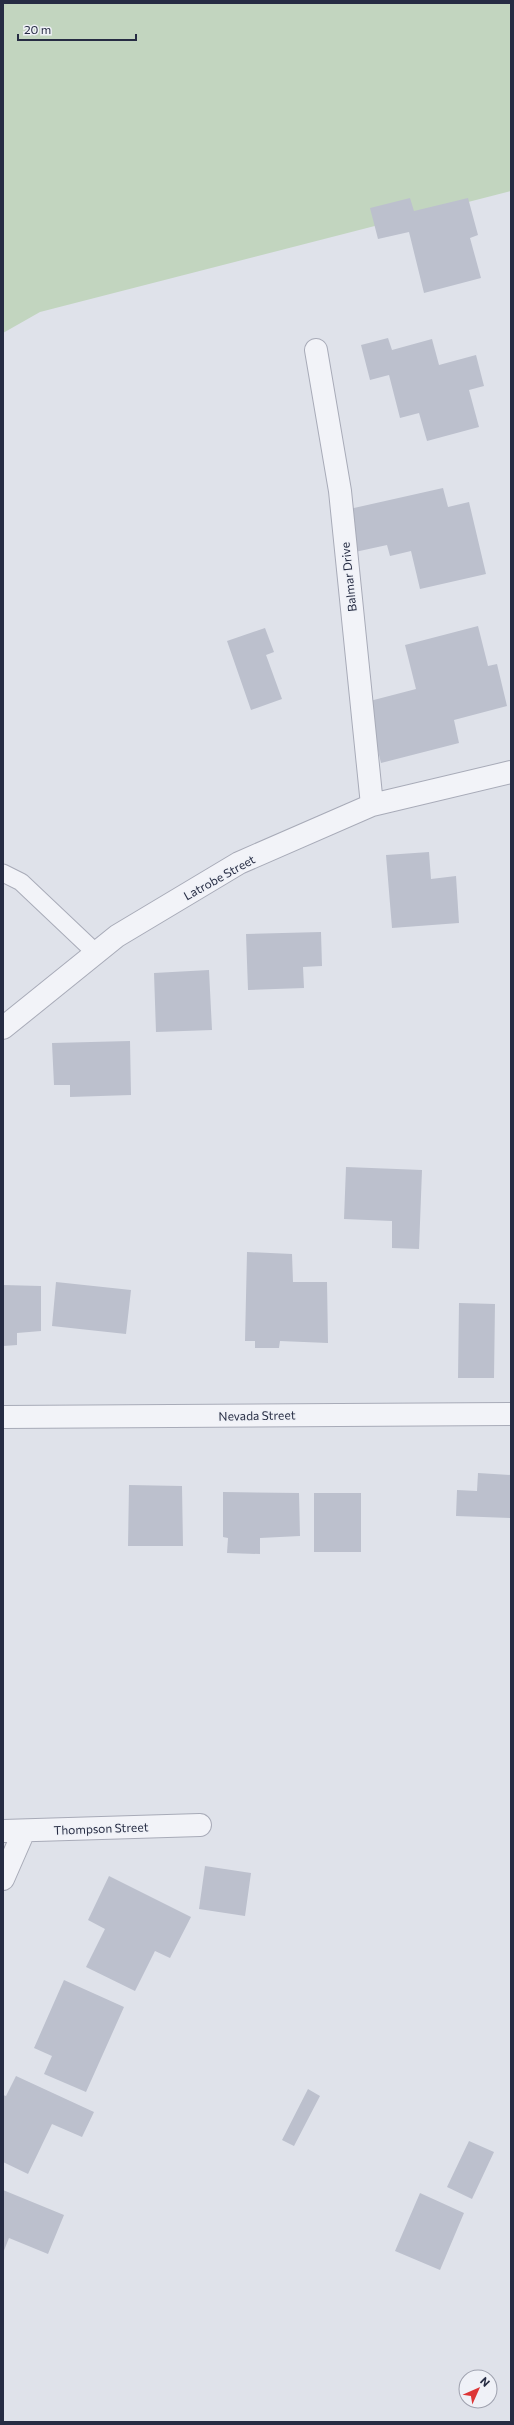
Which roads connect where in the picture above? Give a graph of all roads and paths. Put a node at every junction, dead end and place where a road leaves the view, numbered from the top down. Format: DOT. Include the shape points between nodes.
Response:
graph roads {
  1 [pos="316,350"];
  2 [pos="511,772"];
  3 [pos="372,805"];
  4 [pos="3,873"];
  5 [pos="96,953"];
  6 [pos="3,1028"];
  7 [pos="511,1414"];
  8 [pos="3,1417"];
  9 [pos="200,1825"];
  10 [pos="3,1831"];
  11 [pos="24,1831"];
  12 [pos="3,1878"];
  1 -- 3 [label="street, Balmar Drive" via="340,491"];
  2 -- 3 [label="street, Latrobe Street"];
  3 -- 5 [label="street, Latrobe Street" via="239,863 117,936"];
  4 -- 5 [label="lane" via="21,882"];
  5 -- 6 [label="street, Latrobe Street"];
  7 -- 8 [label="street, Nevada Street"];
  9 -- 11 [label="street, Thompson Street"];
  10 -- 11 [label="street, Thompson Street"];
  11 -- 12 [label="street"];
}
